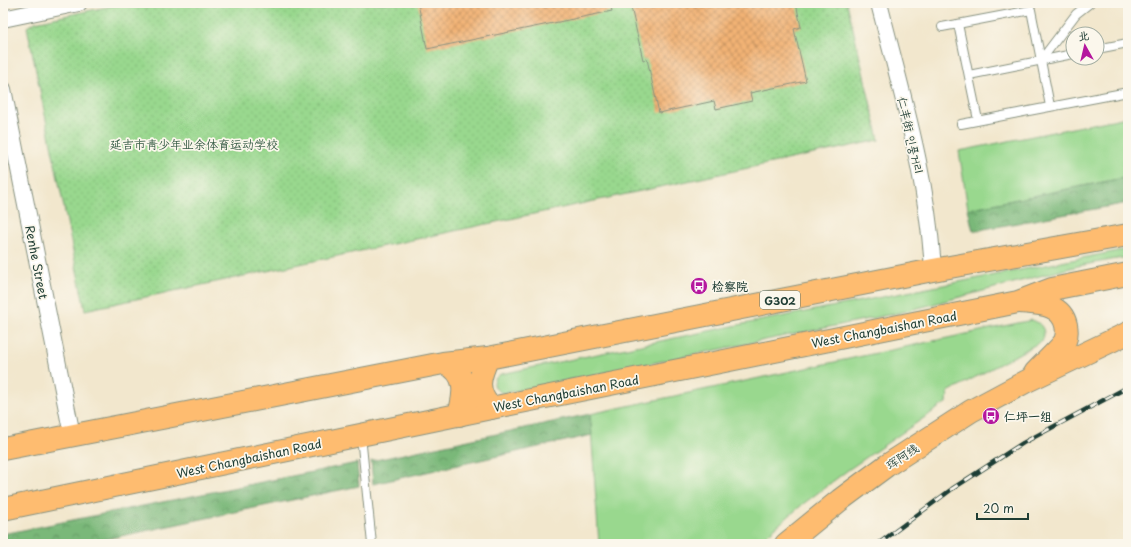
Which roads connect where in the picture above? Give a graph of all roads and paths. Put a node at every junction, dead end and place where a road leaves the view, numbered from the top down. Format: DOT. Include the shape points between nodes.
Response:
graph roads {
  1 [pos="79,3"];
  2 [pos="879,3"];
  3 [pos="1090,3"];
  4 [pos="3,19"];
  5 [pos="958,24"];
  6 [pos="942,27"];
  7 [pos="1128,43"];
  8 [pos="1105,47"];
  9 [pos="1065,56"];
  10 [pos="1041,60"];
  11 [pos="969,74"];
  12 [pos="3,89"];
  13 [pos="1128,92"];
  14 [pos="1050,106"];
  15 [pos="978,120"];
  16 [pos="961,124"];
  17 [pos="1128,236"];
  18 [pos="933,270"];
  19 [pos="1128,274"];
  20 [pos="1018,302"];
  21 [pos="1128,333"];
  22 [pos="488,358"];
  23 [pos="446,363"];
  24 [pos="1027,381"];
  25 [pos="491,408"];
  26 [pos="459,415"];
  27 [pos="72,435"];
  28 [pos="361,435"];
  29 [pos="3,449"];
  30 [pos="3,509"];
  31 [pos="372,544"];
  32 [pos="786,544"];
  1 -- 4 [label="street"];
  2 -- 18 [label="street, 仁丰街 인풍거리" via="915,148 932,244"];
  3 -- 10 [label="lane" via="1076,14"];
  5 -- 6 [label="lane"];
  5 -- 10 [label="lane" via="1031,10"];
  5 -- 11 [label="lane"];
  7 -- 8 [label="lane"];
  9 -- 10 [label="lane"];
  10 -- 11 [label="lane"];
  10 -- 14 [label="lane"];
  11 -- 15 [label="lane"];
  12 -- 27 [label="street, Renhe Street"];
  13 -- 14 [label="lane"];
  14 -- 15 [label="lane"];
  15 -- 16 [label="lane"];
  17 -- 18 [label="main road, G302"];
  18 -- 22 [label="main road, G302"];
  19 -- 20 [label="main road, West Changbaishan Road" via="1052,289"];
  20 -- 24 [label="main road, 珲阿线" via="1053,307 1062,314 1067,330 1065,340"];
  20 -- 25 [label="main road, West Changbaishan Road"];
  21 -- 24 [label="main road, 珲阿线"];
  22 -- 23 [label="main road"];
  22 -- 25 [label="main road" via="482,371 480,391"];
  23 -- 26 [label="main road" via="454,367 462,380 464,398"];
  23 -- 27 [label="main road"];
  24 -- 32 [label="main road, 珲阿线" via="971,411 886,466"];
  25 -- 26 [label="main road, West Changbaishan Road"];
  26 -- 28 [label="main road, West Changbaishan Road"];
  27 -- 29 [label="main road"];
  28 -- 30 [label="main road, West Changbaishan Road"];
  28 -- 31 [label="lane"];
}
